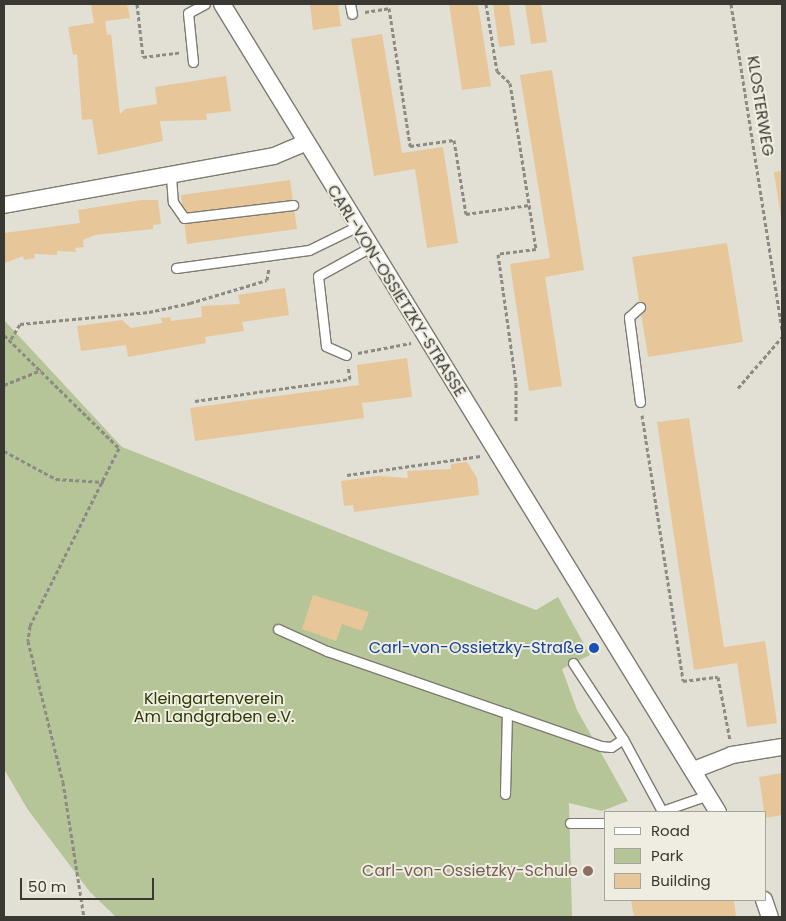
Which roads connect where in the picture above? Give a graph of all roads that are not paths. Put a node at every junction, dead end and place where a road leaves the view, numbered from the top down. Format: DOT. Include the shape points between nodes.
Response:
graph roads {
  1 [pos="205,4"];
  2 [pos="222,4"];
  3 [pos="350,4"];
  4 [pos="352,14"];
  5 [pos="193,62"];
  6 [pos="304,143"];
  7 [pos="171,176"];
  8 [pos="4,205"];
  9 [pos="294,205"];
  10 [pos="356,227"];
  11 [pos="369,248"];
  12 [pos="176,268"];
  13 [pos="640,307"];
  14 [pos="346,355"];
  15 [pos="640,402"];
  16 [pos="278,629"];
  17 [pos="573,663"];
  18 [pos="507,713"];
  19 [pos="623,739"];
  20 [pos="782,747"];
  21 [pos="694,770"];
  22 [pos="505,794"];
  23 [pos="708,795"];
  24 [pos="659,811"];
  25 [pos="663,811"];
  26 [pos="717,811"];
  27 [pos="570,823"];
  28 [pos="604,823"];
  29 [pos="764,901"];
  30 [pos="770,917"];
  1 -- 5 [label="lane" via="188,13"];
  2 -- 6 [label="street, CARL-VON-OSSIETZKY-STRASSE"];
  3 -- 4 [label="lane"];
  6 -- 7 [label="street" via="274,156"];
  6 -- 10 [label="street, CARL-VON-OSSIETZKY-STRASSE"];
  7 -- 8 [label="street"];
  7 -- 9 [label="lane" via="173,202 184,218"];
  10 -- 11 [label="street, CARL-VON-OSSIETZKY-STRASSE"];
  10 -- 12 [label="lane" via="309,250"];
  11 -- 14 [label="lane" via="318,276 326,346"];
  11 -- 21 [label="street, CARL-VON-OSSIETZKY-STRASSE"];
  13 -- 15 [label="lane" via="629,317"];
  16 -- 18 [label="lane" via="304,643"];
  17 -- 19 [label="lane"];
  18 -- 19 [label="lane" via="601,746 611,747"];
  18 -- 22 [label="lane"];
  19 -- 24 [label="lane"];
  20 -- 21 [label="street" via="732,755"];
  21 -- 23 [label="street, CARL-VON-OSSIETZKY-STRASSE"];
  23 -- 25 [label="lane"];
  23 -- 26 [label="street, CARL-VON-OSSIETZKY-STRASSE"];
  27 -- 28 [label="lane"];
  29 -- 30 [label="street"];
}
